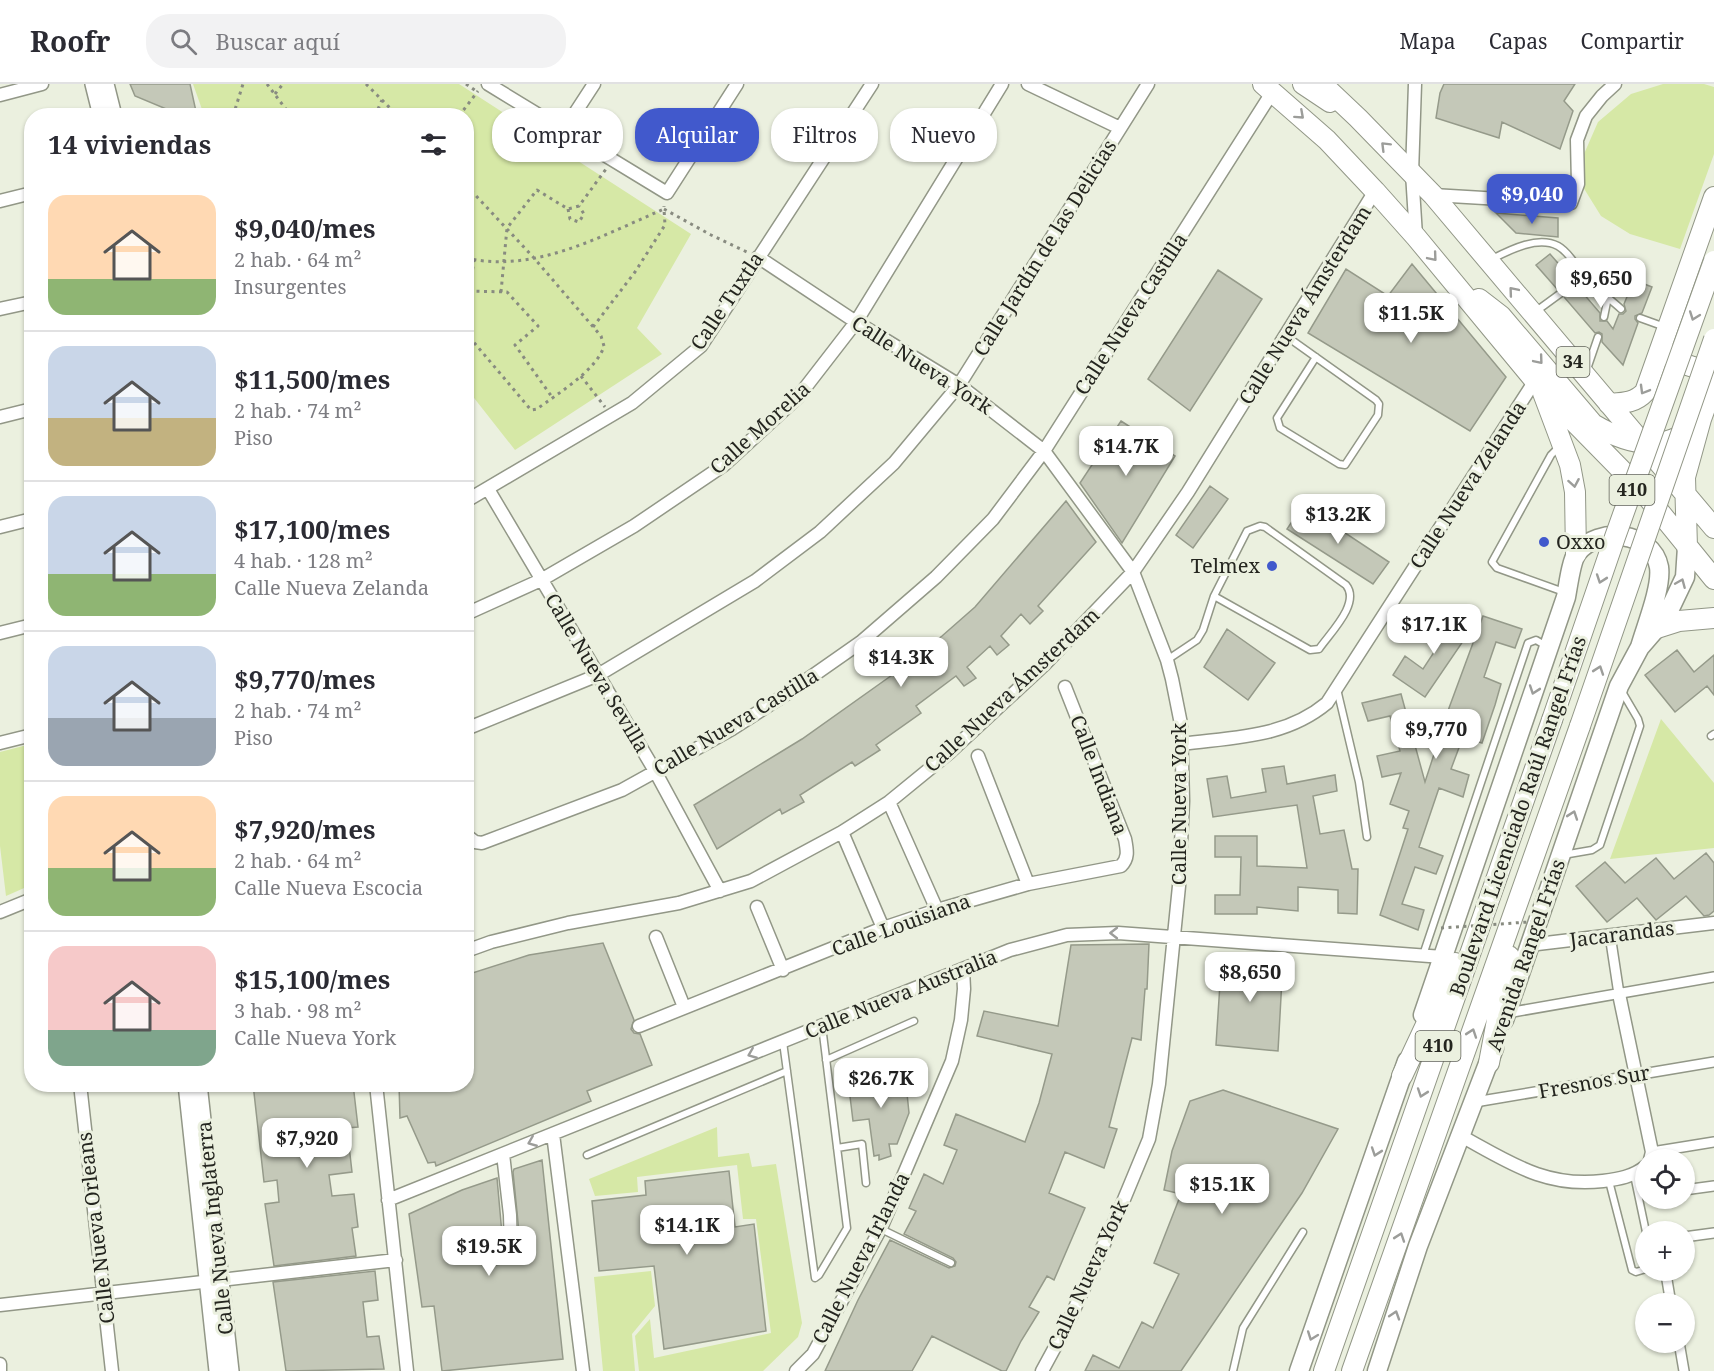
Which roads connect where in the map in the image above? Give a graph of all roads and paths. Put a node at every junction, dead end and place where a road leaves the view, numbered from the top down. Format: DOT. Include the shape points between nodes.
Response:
graph roads {
  1 [pos="42,84"];
  2 [pos="93,84"];
  3 [pos="106,84"];
  4 [pos="243,84"];
  5 [pos="267,84"];
  6 [pos="283,84"];
  7 [pos="366,84"];
  8 [pos="466,84"];
  9 [pos="594,84"];
  10 [pos="737,84"];
  11 [pos="872,84"];
  12 [pos="1002,84"];
  13 [pos="1028,84"];
  14 [pos="1148,84"];
  15 [pos="1304,84"];
  16 [pos="1322,84"];
  17 [pos="1415,84"];
  18 [pos="1615,84"];
  19 [pos="484,87"];
  20 [pos="1268,87"];
  21 [pos="275,94"];
  22 [pos="0,95"];
  23 [pos="382,100"];
  24 [pos="99,108"];
  25 [pos="112,108"];
  26 [pos="236,108"];
  27 [pos="285,108"];
  28 [pos="378,108"];
  29 [pos="390,108"];
  30 [pos="466,108"];
  31 [pos="523,108"];
  32 [pos="578,108"];
  33 [pos="1358,118"];
  34 [pos="1120,128"];
  35 [pos="611,162"];
  36 [pos="615,162"];
  37 [pos="1412,173"];
  38 [pos="1375,191"];
  39 [pos="667,192"];
  40 [pos="474,193"];
  41 [pos="24,195"];
  42 [pos="1432,195"];
  43 [pos="1714,197"];
  44 [pos="0,201"];
  45 [pos="579,206"];
  46 [pos="664,208"];
  47 [pos="568,209"];
  48 [pos="507,228"];
  49 [pos="1416,237"];
  50 [pos="758,257"];
  51 [pos="534,258"];
  52 [pos="474,259"];
  53 [pos="1488,261"];
  54 [pos="1714,261"];
  55 [pos="504,263"];
  56 [pos="1584,276"];
  57 [pos="1450,278"];
  58 [pos="1574,282"];
  59 [pos="474,291"];
  60 [pos="501,292"];
  61 [pos="1561,293"];
  62 [pos="1608,297"];
  63 [pos="24,304"];
  64 [pos="0,309"];
  65 [pos="1621,309"];
  66 [pos="1533,314"];
  67 [pos="1604,318"];
  68 [pos="1640,318"];
  69 [pos="856,322"];
  70 [pos="593,327"];
  71 [pos="1668,328"];
  72 [pos="1286,336"];
  73 [pos="1598,337"];
  74 [pos="1714,339"];
  75 [pos="474,342"];
  76 [pos="1661,347"];
  77 [pos="1316,357"];
  78 [pos="1714,369"];
  79 [pos="1585,375"];
  80 [pos="581,376"];
  81 [pos="1539,383"];
  82 [pos="1714,383"];
  83 [pos="959,385"];
  84 [pos="553,397"];
  85 [pos="1609,404"];
  86 [pos="24,411"];
  87 [pos="611,416"];
  88 [pos="0,417"];
  89 [pos="1701,419"];
  90 [pos="1641,442"];
  91 [pos="1563,444"];
  92 [pos="1044,451"];
  93 [pos="488,489"];
  94 [pos="1686,494"];
  95 [pos="474,497"];
  96 [pos="24,521"];
  97 [pos="0,527"];
  98 [pos="1714,528"];
  99 [pos="1688,548"];
  100 [pos="1576,554"];
  101 [pos="1133,572"];
  102 [pos="1714,579"];
  103 [pos="541,580"];
  104 [pos="1567,592"];
  105 [pos="1214,596"];
  106 [pos="474,610"];
  107 [pos="1714,618"];
  108 [pos="24,627"];
  109 [pos="1657,628"];
  110 [pos="0,633"];
  111 [pos="1640,647"];
  112 [pos="1548,648"];
  113 [pos="1167,660"];
  114 [pos="597,675"];
  115 [pos="1619,686"];
  116 [pos="1065,687"];
  117 [pos="1336,688"];
  118 [pos="474,726"];
  119 [pos="24,737"];
  120 [pos="0,743"];
  121 [pos="1182,744"];
  122 [pos="978,756"];
  123 [pos="656,771"];
  124 [pos="889,802"];
  125 [pos="842,832"];
  126 [pos="1367,837"];
  127 [pos="474,841"];
  128 [pos="1560,855"];
  129 [pos="1124,863"];
  130 [pos="1500,869"];
  131 [pos="1028,884"];
  132 [pos="720,891"];
  133 [pos="1522,892"];
  134 [pos="24,902"];
  135 [pos="758,907"];
  136 [pos="937,910"];
  137 [pos="0,912"];
  138 [pos="1543,921"];
  139 [pos="1714,923"];
  140 [pos="883,928"];
  141 [pos="1441,928"];
  142 [pos="1610,935"];
  143 [pos="656,937"];
  144 [pos="1173,938"];
  145 [pos="1529,945"];
  146 [pos="474,949"];
  147 [pos="1422,955"];
  148 [pos="1443,957"];
  149 [pos="963,969"];
  150 [pos="783,970"];
  151 [pos="1714,976"];
  152 [pos="1619,994"];
  153 [pos="684,1007"];
  154 [pos="1506,1013"];
  155 [pos="915,1021"];
  156 [pos="822,1025"];
  157 [pos="639,1026"];
  158 [pos="783,1041"];
  159 [pos="826,1060"];
  160 [pos="1714,1062"];
  161 [pos="1489,1063"];
  162 [pos="787,1071"];
  163 [pos="1635,1075"];
  164 [pos="1402,1076"];
  165 [pos="81,1092"];
  166 [pos="187,1092"];
  167 [pos="200,1092"];
  168 [pos="377,1092"];
  169 [pos="1475,1102"];
  170 [pos="553,1134"];
  171 [pos="1461,1136"];
  172 [pos="1714,1142"];
  173 [pos="837,1148"];
  174 [pos="1650,1149"];
  175 [pos="1682,1149"];
  176 [pos="503,1154"];
  177 [pos="586,1155"];
  178 [pos="1634,1175"];
  179 [pos="1609,1181"];
  180 [pos="866,1183"];
  181 [pos="1714,1186"];
  182 [pos="1695,1189"];
  183 [pos="388,1200"];
  184 [pos="1644,1221"];
  185 [pos="881,1228"];
  186 [pos="1303,1232"];
  187 [pos="1714,1233"];
  188 [pos="1695,1236"];
  189 [pos="511,1251"];
  190 [pos="396,1260"];
  191 [pos="951,1263"];
  192 [pos="1635,1272"];
  193 [pos="214,1280"];
  194 [pos="104,1294"];
  195 [pos="0,1305"];
  196 [pos="1681,1353"];
  197 [pos="0,1364"];
  198 [pos="0,1371"];
  199 [pos="112,1371"];
  200 [pos="217,1371"];
  201 [pos="231,1371"];
  202 [pos="407,1371"];
  203 [pos="583,1371"];
  204 [pos="796,1371"];
  205 [pos="1042,1371"];
  206 [pos="1233,1371"];
  207 [pos="1299,1371"];
  208 [pos="1324,1371"];
  209 [pos="1352,1371"];
  210 [pos="1377,1371"];
  211 [pos="1684,1371"];
  1 -- 22 [label="street"];
  2 -- 24 [label="street"];
  3 -- 25 [label="street"];
  4 -- 26 [label="path"];
  5 -- 21 [label="path"];
  6 -- 21 [label="path"];
  7 -- 23 [label="path"];
  8 -- 19 [label="path"];
  9 -- 32 [label="street"];
  10 -- 39 [label="street"];
  11 -- 50 [label="street, Calle Tuxtla"];
  12 -- 69 [label="street, Calle Morelia"];
  13 -- 34 [label="street"];
  14 -- 34 [label="street, Calle Jardín de las Delicias"];
  15 -- 33 [label="main road"];
  16 -- 33 [label="main road, 34"];
  17 -- 37 [label="street"];
  18 -- 42 [label="street" via="1586,116 1577,140 1578,184 1571,203"];
  19 -- 30 [label="path"];
  19 -- 31 [label="street"];
  20 -- 38 [label="main road, 34, one-way" via="1327,140"];
  20 -- 92 [label="street, Calle Nueva Castilla"];
  21 -- 27 [label="path"];
  23 -- 28 [label="path"];
  23 -- 29 [label="path"];
  37 -- 33 [label="main road, 34, one-way"];
  34 -- 83 [label="street, Calle Jardín de las Delicias"];
  35 -- 45 [label="path"];
  36 -- 39 [label="street"];
  37 -- 42 [label="main road, 34"];
  37 -- 49 [label="street"];
  38 -- 49 [label="main road, 34"];
  38 -- 72 [label="street, Calle Nueva Ámsterdam"];
  39 -- 46 [label="path"];
  40 -- 48 [label="path"];
  41 -- 44 [label="street"];
  42 -- 53 [label="main road, 34"];
  43 -- 71 [label="main road"];
  45 -- 47 [label="path"];
  45 -- 47 [label="path" via="584,214 579,222 570,219"];
  46 -- 50 [label="path"];
  46 -- 51 [label="path" via="577,246"];
  46 -- 70 [label="path" via="665,225"];
  47 -- 48 [label="path" via="537,190"];
  48 -- 51 [label="path"];
  48 -- 55 [label="path"];
  49 -- 57 [label="main road, 34, one-way"];
  50 -- 69 [label="street, Calle Nueva York"];
  50 -- 87 [label="street, Calle Tuxtla" via="701,346"];
  51 -- 55 [label="path"];
  51 -- 70 [label="path"];
  52 -- 55 [label="path"];
  53 -- 56 [label="lane" via="1518,246 1557,245"];
  66 -- 53 [label="main road, 34, one-way"];
  54 -- 130 [label="main road, Boulevard Licenciado Raúl Rangel Frías / 410, one-way, bridge"];
  55 -- 60 [label="path"];
  56 -- 58 [label="lane"];
  56 -- 62 [label="lane"];
  57 -- 81 [label="main road, 34"];
  57 -- 90 [label="main road, one-way" via="1501,316 1593,424 1612,436"];
  59 -- 60 [label="path"];
  60 -- 84 [label="path" via="507,292 538,326 514,345"];
  61 -- 66 [label="lane"];
  62 -- 65 [label="lane"];
  62 -- 67 [label="lane"];
  63 -- 64 [label="street"];
  66 -- 79 [label="main road, 34"];
  68 -- 71 [label="lane"];
  69 -- 83 [label="street, Calle Nueva York"];
  69 -- 103 [label="street, Calle Morelia" via="798,397 724,465 634,526"];
  70 -- 80 [label="path" via="604,340 604,346 598,359"];
  71 -- 76 [label="main road"];
  72 -- 77 [label="lane"];
  72 -- 101 [label="street, Calle Nueva Ámsterdam"];
  73 -- 79 [label="lane"];
  133 -- 74 [label="main road, Boulevard Licenciado Raúl Rangel Frías / 410, one-way, bridge"];
  75 -- 84 [label="path" via="531,410"];
  76 -- 78 [label="main road" via="1683,364"];
  76 -- 85 [label="main road, one-way" via="1646,392 1631,402"];
  77 -- 77 [label="lane" via="1379,404 1378,415 1345,465 1280,428 1277,422"];
  79 -- 85 [label="main road, 34"];
  80 -- 84 [label="path"];
  80 -- 87 [label="path"];
  81 -- 91 [label="main road"];
  81 -- 99 [label="main road, 34" via="1645,494"];
  81 -- 117 [label="street, Calle Nueva Zelanda"];
  82 -- 89 [label="main road"];
  83 -- 92 [label="street, Calle Nueva York"];
  83 -- 114 [label="street, Calle Jardín de las Delicias" via="894,463 820,532 755,581"];
  85 -- 90 [label="main road, 34"];
  86 -- 88 [label="street"];
  87 -- 93 [label="street, Calle Tuxtla"];
  89 -- 90 [label="main road" via="1689,433 1660,444"];
  89 -- 94 [label="main road" via="1685,477"];
  90 -- 94 [label="main road, 34"];
  91 -- 100 [label="main road, one-way" via="1575,492"];
  91 -- 104 [label="lane" via="1551,455 1492,562 1497,568"];
  92 -- 101 [label="street, Calle Nueva York"];
  92 -- 123 [label="street, Calle Nueva Castilla" via="993,519 936,577 861,642 732,729"];
  93 -- 95 [label="street, Calle Tuxtla"];
  93 -- 103 [label="street, Calle Nueva Sevilla"];
  94 -- 98 [label="main road, 34"];
  94 -- 99 [label="main road"];
  96 -- 97 [label="street"];
  99 -- 102 [label="main road, 34"];
  109 -- 99 [label="main road, Avenida Rangel Frías, one-way" via="1685,577"];
  100 -- 104 [label="main road"];
  100 -- 111 [label="main road" via="1591,541 1623,535 1653,552 1658,565 1658,586"];
  101 -- 113 [label="street, Calle Nueva York"];
  101 -- 124 [label="street, Calle Nueva Ámsterdam" via="1044,665 949,753"];
  103 -- 106 [label="street, Calle Morelia"];
  103 -- 114 [label="street, Calle Nueva Sevilla"];
  104 -- 112 [label="main road"];
  105 -- 105 [label="lane" via="1247,531 1260,526 1346,585 1352,596 1319,649 1314,650"];
  105 -- 113 [label="lane" via="1197,640"];
  107 -- 109 [label="main road" via="1679,621"];
  108 -- 110 [label="street"];
  109 -- 111 [label="main road, Avenida Rangel Frías"];
  111 -- 115 [label="main road, Avenida Rangel Frías"];
  112 -- 147 [label="lane" via="1536,640 1528,643"];
  112 -- 148 [label="main road, one-way"];
  113 -- 121 [label="street, Calle Nueva York"];
  114 -- 118 [label="street, Calle Jardín de las Delicias"];
  114 -- 123 [label="street, Calle Nueva Sevilla"];
  128 -- 115 [label="main road, Avenida Rangel Frías, one-way"];
  115 -- 128 [label="lane" via="1640,726 1600,845"];
  116 -- 129 [label="street, Calle Indiana" via="1125,839"];
  117 -- 121 [label="street, Calle Nueva Zelanda" via="1328,703 1299,723 1272,732"];
  117 -- 126 [label="lane" via="1359,782"];
  119 -- 120 [label="street"];
  121 -- 144 [label="street, Calle Nueva York" via="1183,801"];
  122 -- 131 [label="street"];
  123 -- 127 [label="street, Calle Nueva Castilla" via="622,790 497,838"];
  123 -- 132 [label="street, Calle Nueva Sevilla"];
  124 -- 125 [label="street, Calle Nueva Ámsterdam"];
  124 -- 136 [label="street"];
  125 -- 132 [label="street, Calle Nueva Ámsterdam" via="751,881"];
  125 -- 140 [label="street"];
  128 -- 145 [label="main road, Avenida Rangel Frías"];
  129 -- 131 [label="street, Calle Louisiana"];
  130 -- 164 [label="main road"];
  130 -- 208 [label="main road, Boulevard Licenciado Raúl Rangel Frías / 410, one-way"];
  131 -- 136 [label="street, Calle Louisiana"];
  132 -- 146 [label="street, Calle Nueva Ámsterdam" via="679,903 568,922"];
  133 -- 161 [label="main road"];
  209 -- 133 [label="main road, Boulevard Licenciado Raúl Rangel Frías / 410, one-way"];
  134 -- 137 [label="street"];
  135 -- 150 [label="street"];
  136 -- 140 [label="street, Calle Louisiana"];
  138 -- 141 [label="path, bridge"];
  139 -- 142 [label="street, Jacarandas"];
  140 -- 150 [label="street, Calle Louisiana"];
  142 -- 145 [label="street, Jacarandas"];
  142 -- 152 [label="street"];
  143 -- 153 [label="street"];
  144 -- 147 [label="street, Calle Nueva Australia"];
  144 -- 149 [label="street, Calle Nueva Australia, one-way" via="1118,933 1068,935 1010,950"];
  144 -- 205 [label="street, Calle Nueva York" via="1159,1084 1149,1139 1067,1325"];
  145 -- 154 [label="main road, Avenida Rangel Frías"];
  147 -- 148 [label="street, Calle Nueva Australia"];
  148 -- 164 [label="main road"];
  149 -- 156 [label="street, Calle Nueva Australia"];
  149 -- 185 [label="street, Calle Nueva Irlanda" via="963,999 952,1061"];
  150 -- 153 [label="street, Calle Louisiana"];
  151 -- 152 [label="street"];
  152 -- 154 [label="street"];
  152 -- 163 [label="street"];
  153 -- 157 [label="street, Calle Louisiana"];
  154 -- 161 [label="main road, Avenida Rangel Frías"];
  155 -- 159 [label="lane"];
  156 -- 158 [label="street, Calle Nueva Australia"];
  156 -- 159 [label="lane"];
  158 -- 162 [label="lane"];
  158 -- 170 [label="street, Calle Nueva Australia, one-way"];
  159 -- 173 [label="lane"];
  160 -- 163 [label="street, Fresnos Sur"];
  161 -- 169 [label="main road, Avenida Rangel Frías"];
  162 -- 173 [label="lane" via="814,1278 847,1230"];
  162 -- 177 [label="lane"];
  163 -- 169 [label="street, Fresnos Sur"];
  163 -- 174 [label="street"];
  164 -- 207 [label="main road, one-way"];
  165 -- 194 [label="street, Calle Nueva Orleans"];
  166 -- 193 [label="street, Calle Nueva Inglaterra"];
  167 -- 193 [label="street, Calle Nueva Inglaterra"];
  168 -- 183 [label="street"];
  169 -- 171 [label="main road, Avenida Rangel Frías"];
  170 -- 176 [label="street, Calle Nueva Australia, one-way"];
  170 -- 203 [label="street"];
  171 -- 179 [label="street" via="1536,1176 1572,1183"];
  210 -- 171 [label="main road, Avenida Rangel Frías, one-way" via="1418,1246"];
  172 -- 175 [label="street"];
  173 -- 180 [label="lane" via="862,1144"];
  176 -- 183 [label="street, Calle Nueva Australia"];
  176 -- 189 [label="street"];
  178 -- 179 [label="street"];
  178 -- 184 [label="lane"];
  179 -- 192 [label="lane"];
  181 -- 182 [label="street"];
  183 -- 190 [label="street"];
  185 -- 191 [label="lane"];
  185 -- 204 [label="street, Calle Nueva Irlanda" via="813,1354"];
  186 -- 206 [label="lane" via="1243,1328"];
  187 -- 188 [label="street"];
  190 -- 193 [label="street"];
  190 -- 202 [label="street"];
  193 -- 194 [label="street"];
  193 -- 200 [label="street, Calle Nueva Inglaterra"];
  193 -- 201 [label="street, Calle Nueva Inglaterra"];
  194 -- 195 [label="street"];
  194 -- 199 [label="street, Calle Nueva Orleans"];
  196 -- 211 [label="street"];
  197 -- 198 [label="street"];
}
